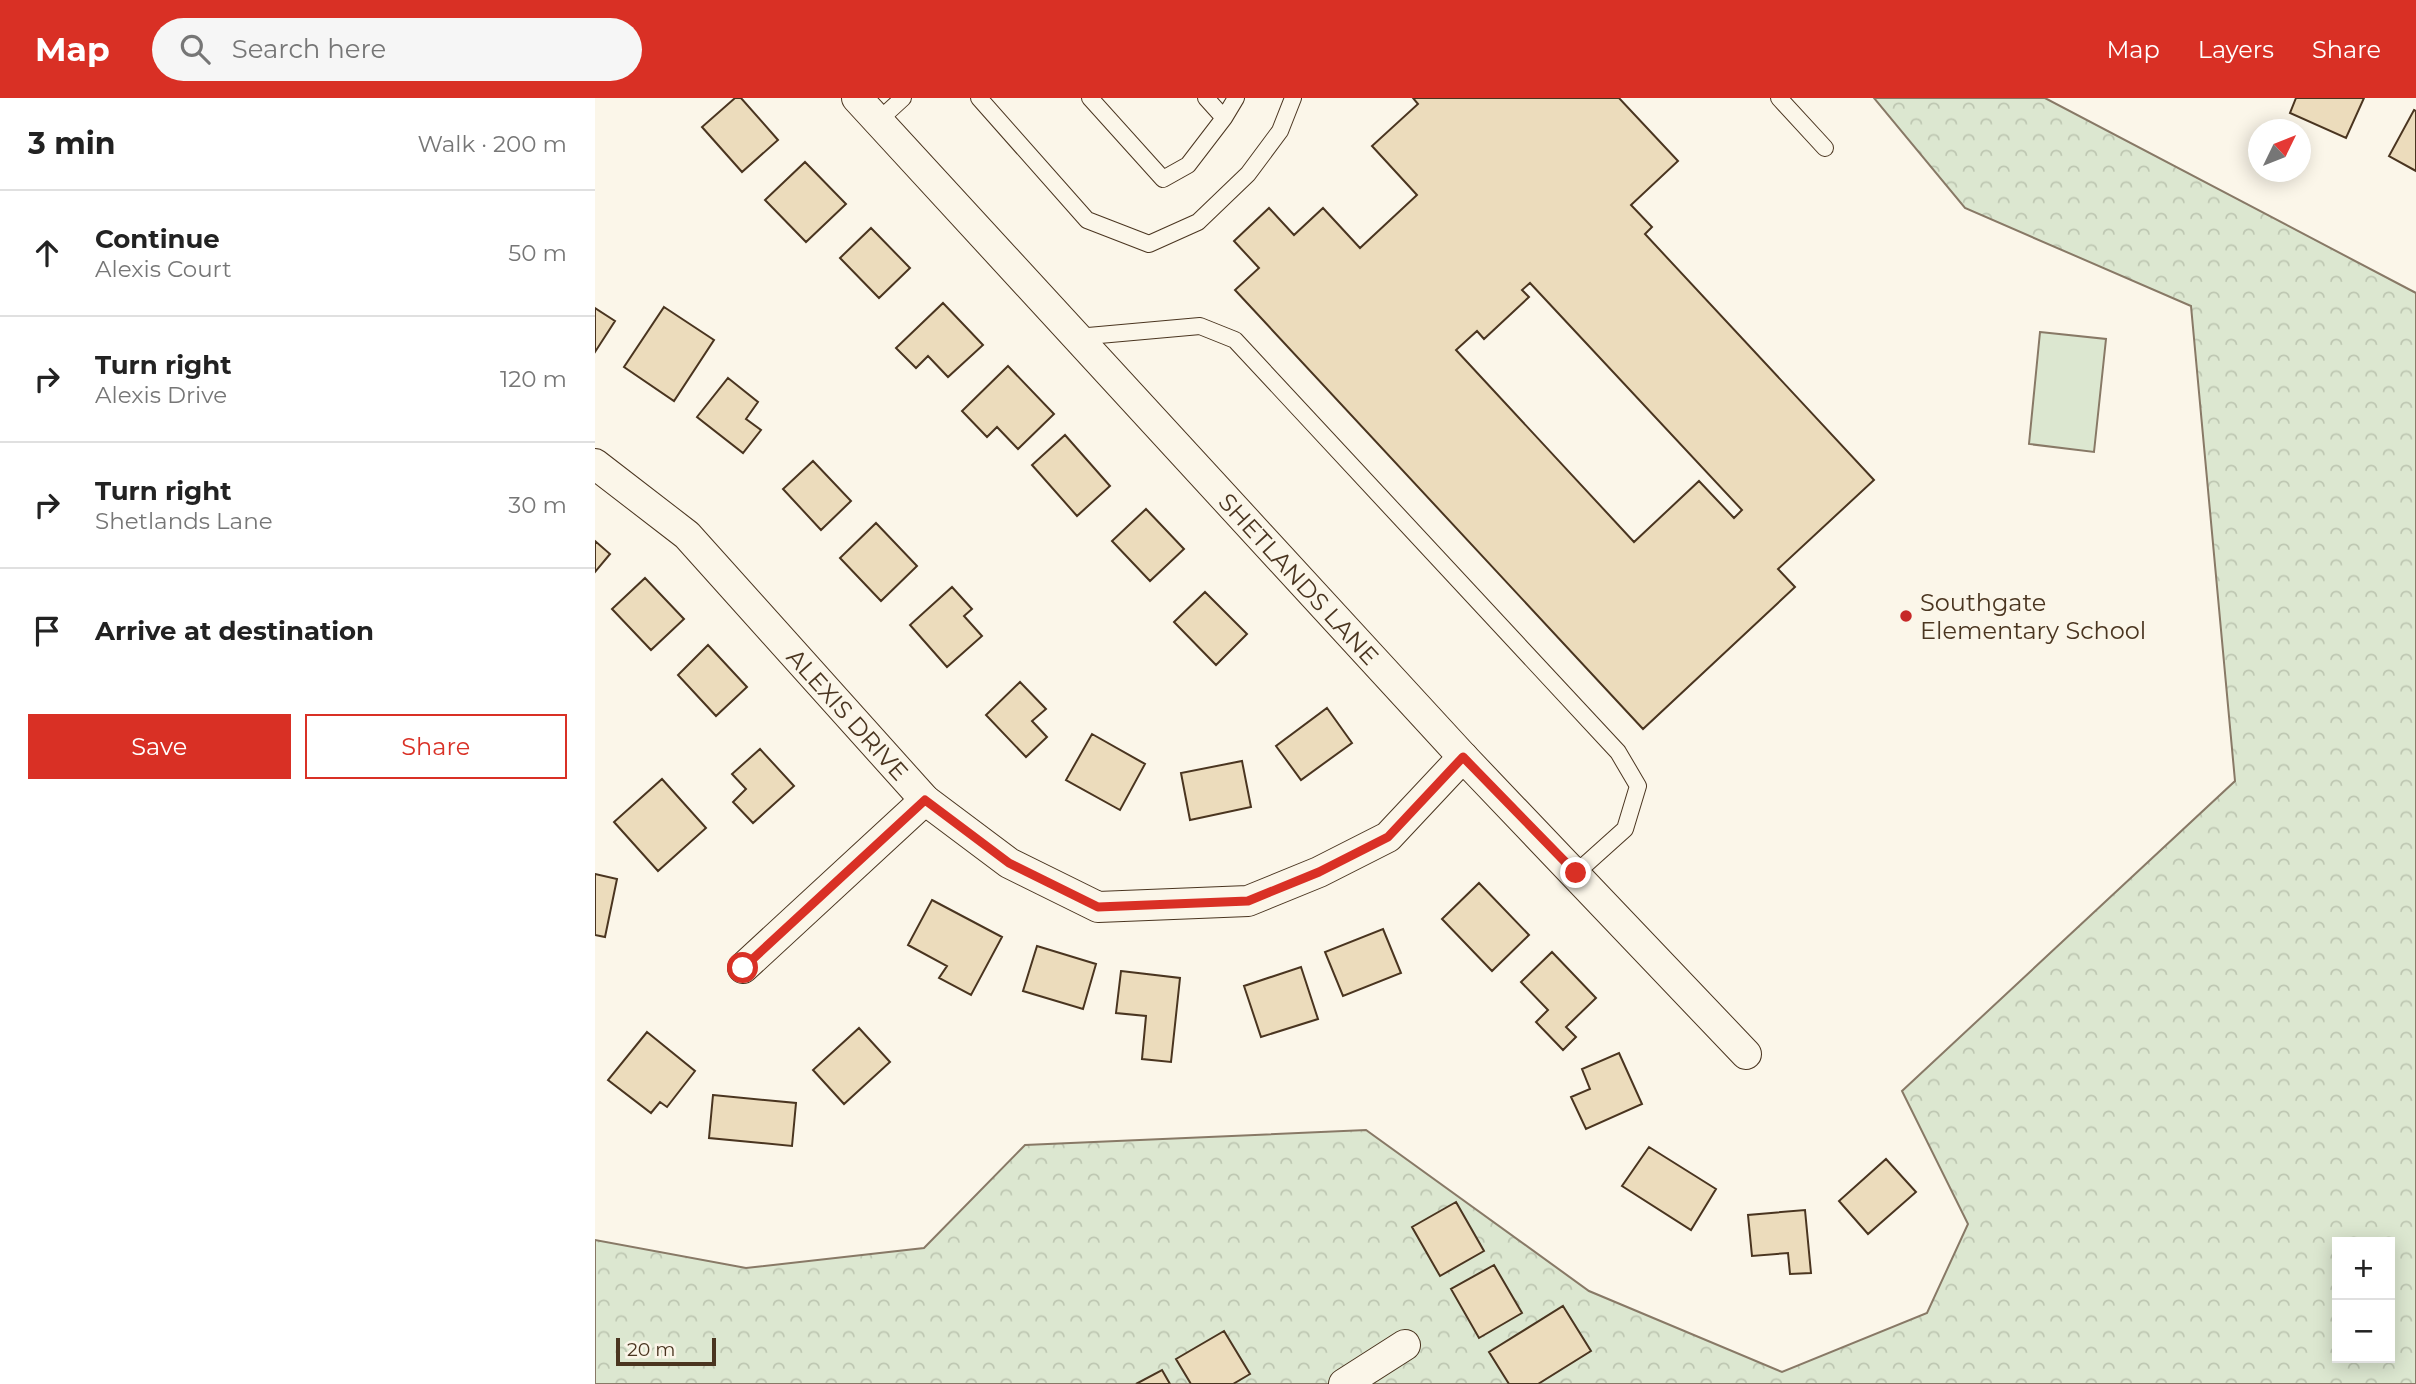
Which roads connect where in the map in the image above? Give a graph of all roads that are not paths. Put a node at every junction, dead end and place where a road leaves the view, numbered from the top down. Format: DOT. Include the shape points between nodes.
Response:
graph roads {
  1 [pos="856,98"];
  2 [pos="903,98"];
  3 [pos="979,98"];
  4 [pos="1090,98"];
  5 [pos="1206,98"];
  6 [pos="1235,98"];
  7 [pos="1293,98"];
  8 [pos="1779,98"];
  9 [pos="1224,118"];
  10 [pos="878,121"];
  11 [pos="1825,148"];
  12 [pos="1077,337"];
  13 [pos="595,464"];
  14 [pos="1463,757"];
  15 [pos="925,800"];
  16 [pos="1576,873"];
  17 [pos="743,968"];
  18 [pos="1746,1054"];
  19 [pos="1405,1345"];
  20 [pos="1344,1384"];
  1 -- 10 [label="street, SHETLANDS LANE"];
  2 -- 10 [label="lane"];
  3 -- 7 [label="lane" via="1087,220 1149,244 1198,222 1248,174 1280,131"];
  4 -- 9 [label="lane" via="1163,179 1188,165"];
  5 -- 9 [label="lane"];
  6 -- 9 [label="lane"];
  8 -- 11 [label="lane"];
  10 -- 12 [label="street, SHETLANDS LANE"];
  12 -- 14 [label="street, SHETLANDS LANE"];
  12 -- 16 [label="lane" via="1200,326 1235,340 1301,410 1618,752 1638,786 1625,829"];
  13 -- 15 [label="street, ALEXIS DRIVE" via="687,535"];
  14 -- 15 [label="street, ALEXIS DRIVE" via="1388,837 1248,901 1098,907 1009,863"];
  14 -- 16 [label="street, SHETLANDS LANE"];
  15 -- 17 [label="street"];
  16 -- 18 [label="street, SHETLANDS LANE"];
  19 -- 20 [label="street"];
}
